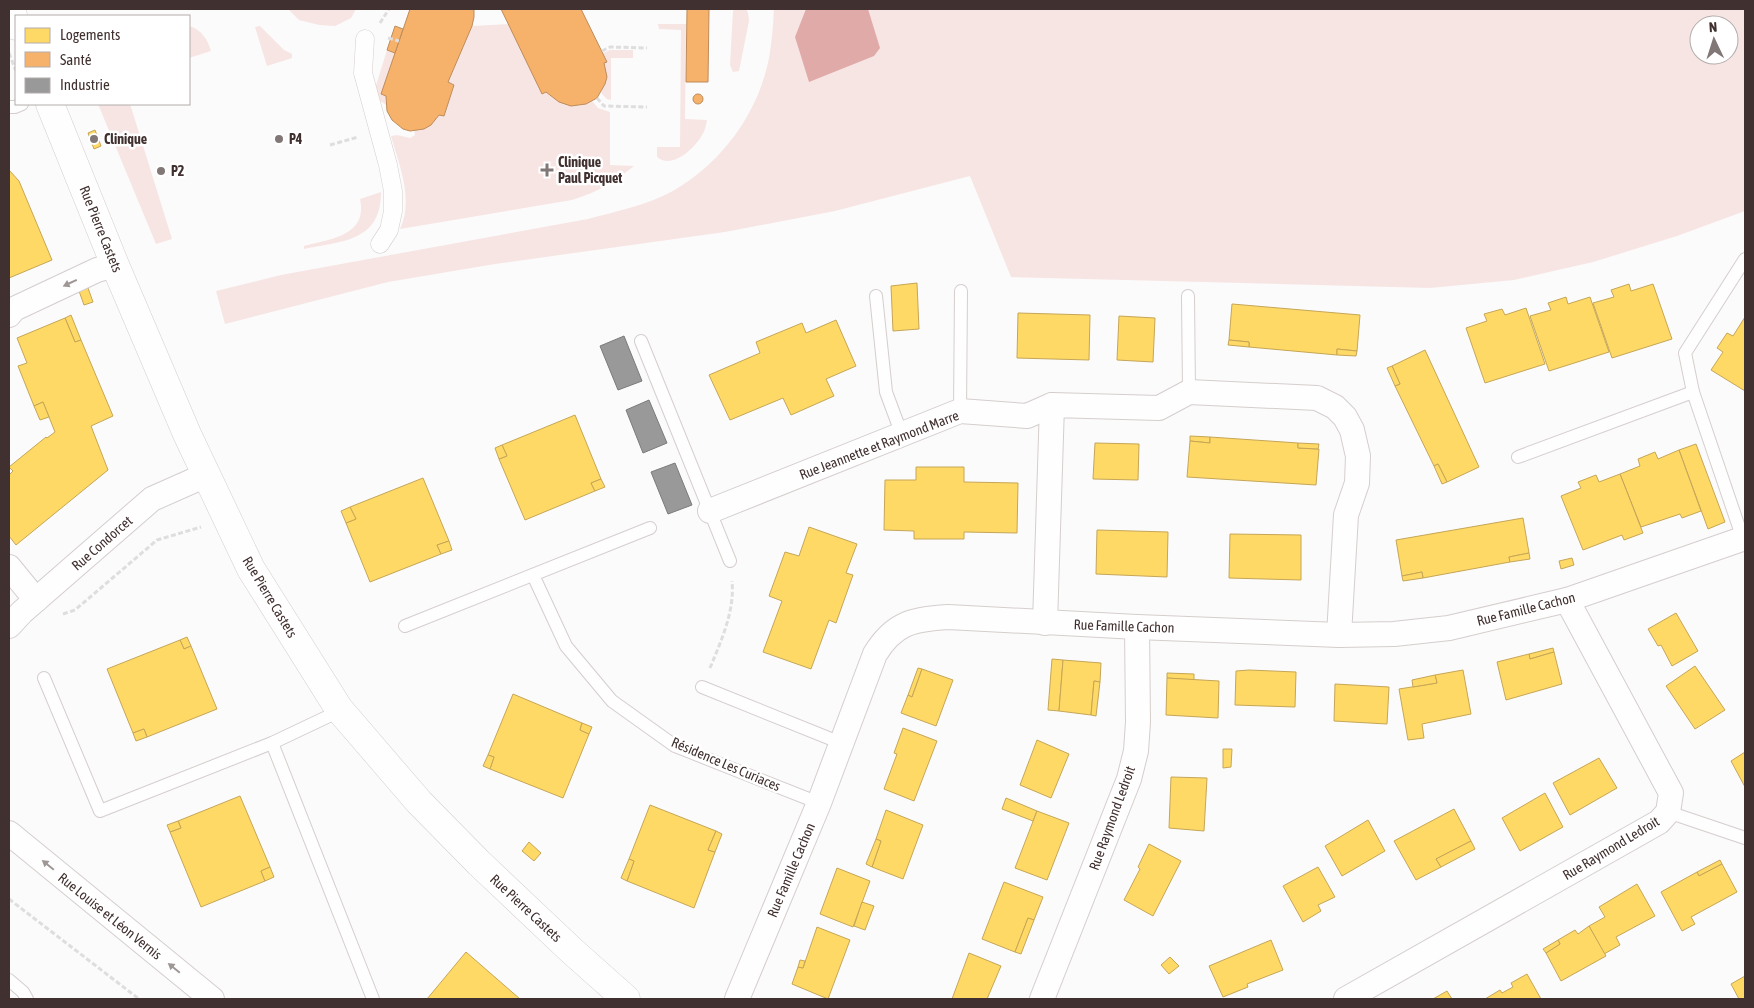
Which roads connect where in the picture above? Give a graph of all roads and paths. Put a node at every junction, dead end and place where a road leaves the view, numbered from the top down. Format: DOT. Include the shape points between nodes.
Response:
graph roads {
  1 [pos="389,9"];
  2 [pos="378,26"];
  3 [pos="365,39"];
  4 [pos="647,48"];
  5 [pos="602,51"];
  6 [pos="9,52"];
  7 [pos="15,68"];
  8 [pos="597,98"];
  9 [pos="50,105"];
  10 [pos="647,107"];
  11 [pos="380,244"];
  12 [pos="1745,259"];
  13 [pos="115,264"];
  14 [pos="961,291"];
  15 [pos="876,296"];
  16 [pos="1188,296"];
  17 [pos="9,315"];
  18 [pos="641,341"];
  19 [pos="1189,392"];
  20 [pos="1693,392"];
  21 [pos="1052,405"];
  22 [pos="960,411"];
  23 [pos="902,435"];
  24 [pos="1518,457"];
  25 [pos="206,475"];
  26 [pos="710,511"];
  27 [pos="227,520"];
  28 [pos="650,528"];
  29 [pos="1744,539"];
  30 [pos="730,561"];
  31 [pos="9,567"];
  32 [pos="532,575"];
  33 [pos="36,600"];
  34 [pos="1567,600"];
  35 [pos="55,616"];
  36 [pos="1045,622"];
  37 [pos="9,626"];
  38 [pos="405,626"];
  39 [pos="1137,627"];
  40 [pos="1339,635"];
  41 [pos="44,678"];
  42 [pos="702,687"];
  43 [pos="339,709"];
  44 [pos="272,743"];
  45 [pos="841,743"];
  46 [pos="819,803"];
  47 [pos="1668,812"];
  48 [pos="9,833"];
  49 [pos="1745,838"];
  50 [pos="9,900"];
  51 [pos="9,980"];
  52 [pos="27,999"];
  53 [pos="140,999"];
  54 [pos="212,999"];
  55 [pos="374,999"];
  56 [pos="626,999"];
  57 [pos="737,999"];
  58 [pos="1042,999"];
  59 [pos="1346,999"];
  1 -- 2 [label="path"];
  3 -- 11 [label="street" via="362,73 393,191 389,230"];
  4 -- 5 [label="path" via="610,47"];
  6 -- 7 [label="path"];
  8 -- 10 [label="path" via="604,106"];
  9 -- 13 [label="street, Rue Pierre Castets"];
  12 -- 20 [label="lane" via="1686,353"];
  13 -- 17 [label="street, one-way" via="14,309"];
  13 -- 25 [label="street, Rue Pierre Castets"];
  14 -- 22 [label="lane"];
  15 -- 23 [label="lane" via="886,392"];
  16 -- 19 [label="lane"];
  18 -- 26 [label="lane"];
  19 -- 21 [label="street, Rue Jeannette et Raymond Marre" via="1159,408"];
  19 -- 40 [label="street" via="1317,398 1335,407 1345,417 1352,430 1358,456 1357,483 1346,515"];
  20 -- 24 [label="lane"];
  20 -- 29 [label="lane"];
  21 -- 22 [label="street, Rue Jeannette et Raymond Marre" via="1027,416"];
  21 -- 36 [label="street"];
  22 -- 23 [label="street, Rue Jeannette et Raymond Marre"];
  23 -- 26 [label="street, Rue Jeannette et Raymond Marre"];
  25 -- 27 [label="street, Rue Pierre Castets"];
  25 -- 33 [label="street, Rue Condorcet" via="152,499"];
  26 -- 30 [label="lane"];
  27 -- 35 [label="path" via="157,540 75,610"];
  27 -- 43 [label="street, Rue Pierre Castets" via="251,569"];
  28 -- 32 [label="lane"];
  29 -- 34 [label="street, Rue Famille Cachon"];
  30 -- 42 [label="path" via="734,595 722,638"];
  31 -- 33 [label="street"];
  32 -- 38 [label="lane"];
  32 -- 46 [label="lane, Résidence Les Curiaces" via="566,646 612,700 675,746"];
  33 -- 37 [label="street, Rue Condorcet"];
  34 -- 40 [label="street, Rue Famille Cachon" via="1449,628"];
  34 -- 47 [label="street, Rue Raymond Ledroit" via="1671,793"];
  36 -- 39 [label="street, Rue Famille Cachon"];
  36 -- 45 [label="street, Rue Famille Cachon" via="948,617 908,622 888,636 875,654"];
  39 -- 40 [label="street, Rue Famille Cachon"];
  39 -- 58 [label="street, Rue Raymond Ledroit" via="1138,722 1136,751 1129,779"];
  41 -- 44 [label="lane" via="100,811"];
  42 -- 45 [label="lane"];
  43 -- 44 [label="lane"];
  43 -- 56 [label="street, Rue Pierre Castets" via="419,802 479,863"];
  44 -- 55 [label="lane"];
  45 -- 46 [label="street, Rue Famille Cachon"];
  46 -- 57 [label="street, Rue Famille Cachon"];
  47 -- 49 [label="lane"];
  47 -- 59 [label="street, Rue Raymond Ledroit" via="1659,822"];
  54 -- 48 [label="street, Rue Louise et Léon Vernis, one-way"];
  50 -- 53 [label="path"];
  51 -- 52 [label="lane"];
}
